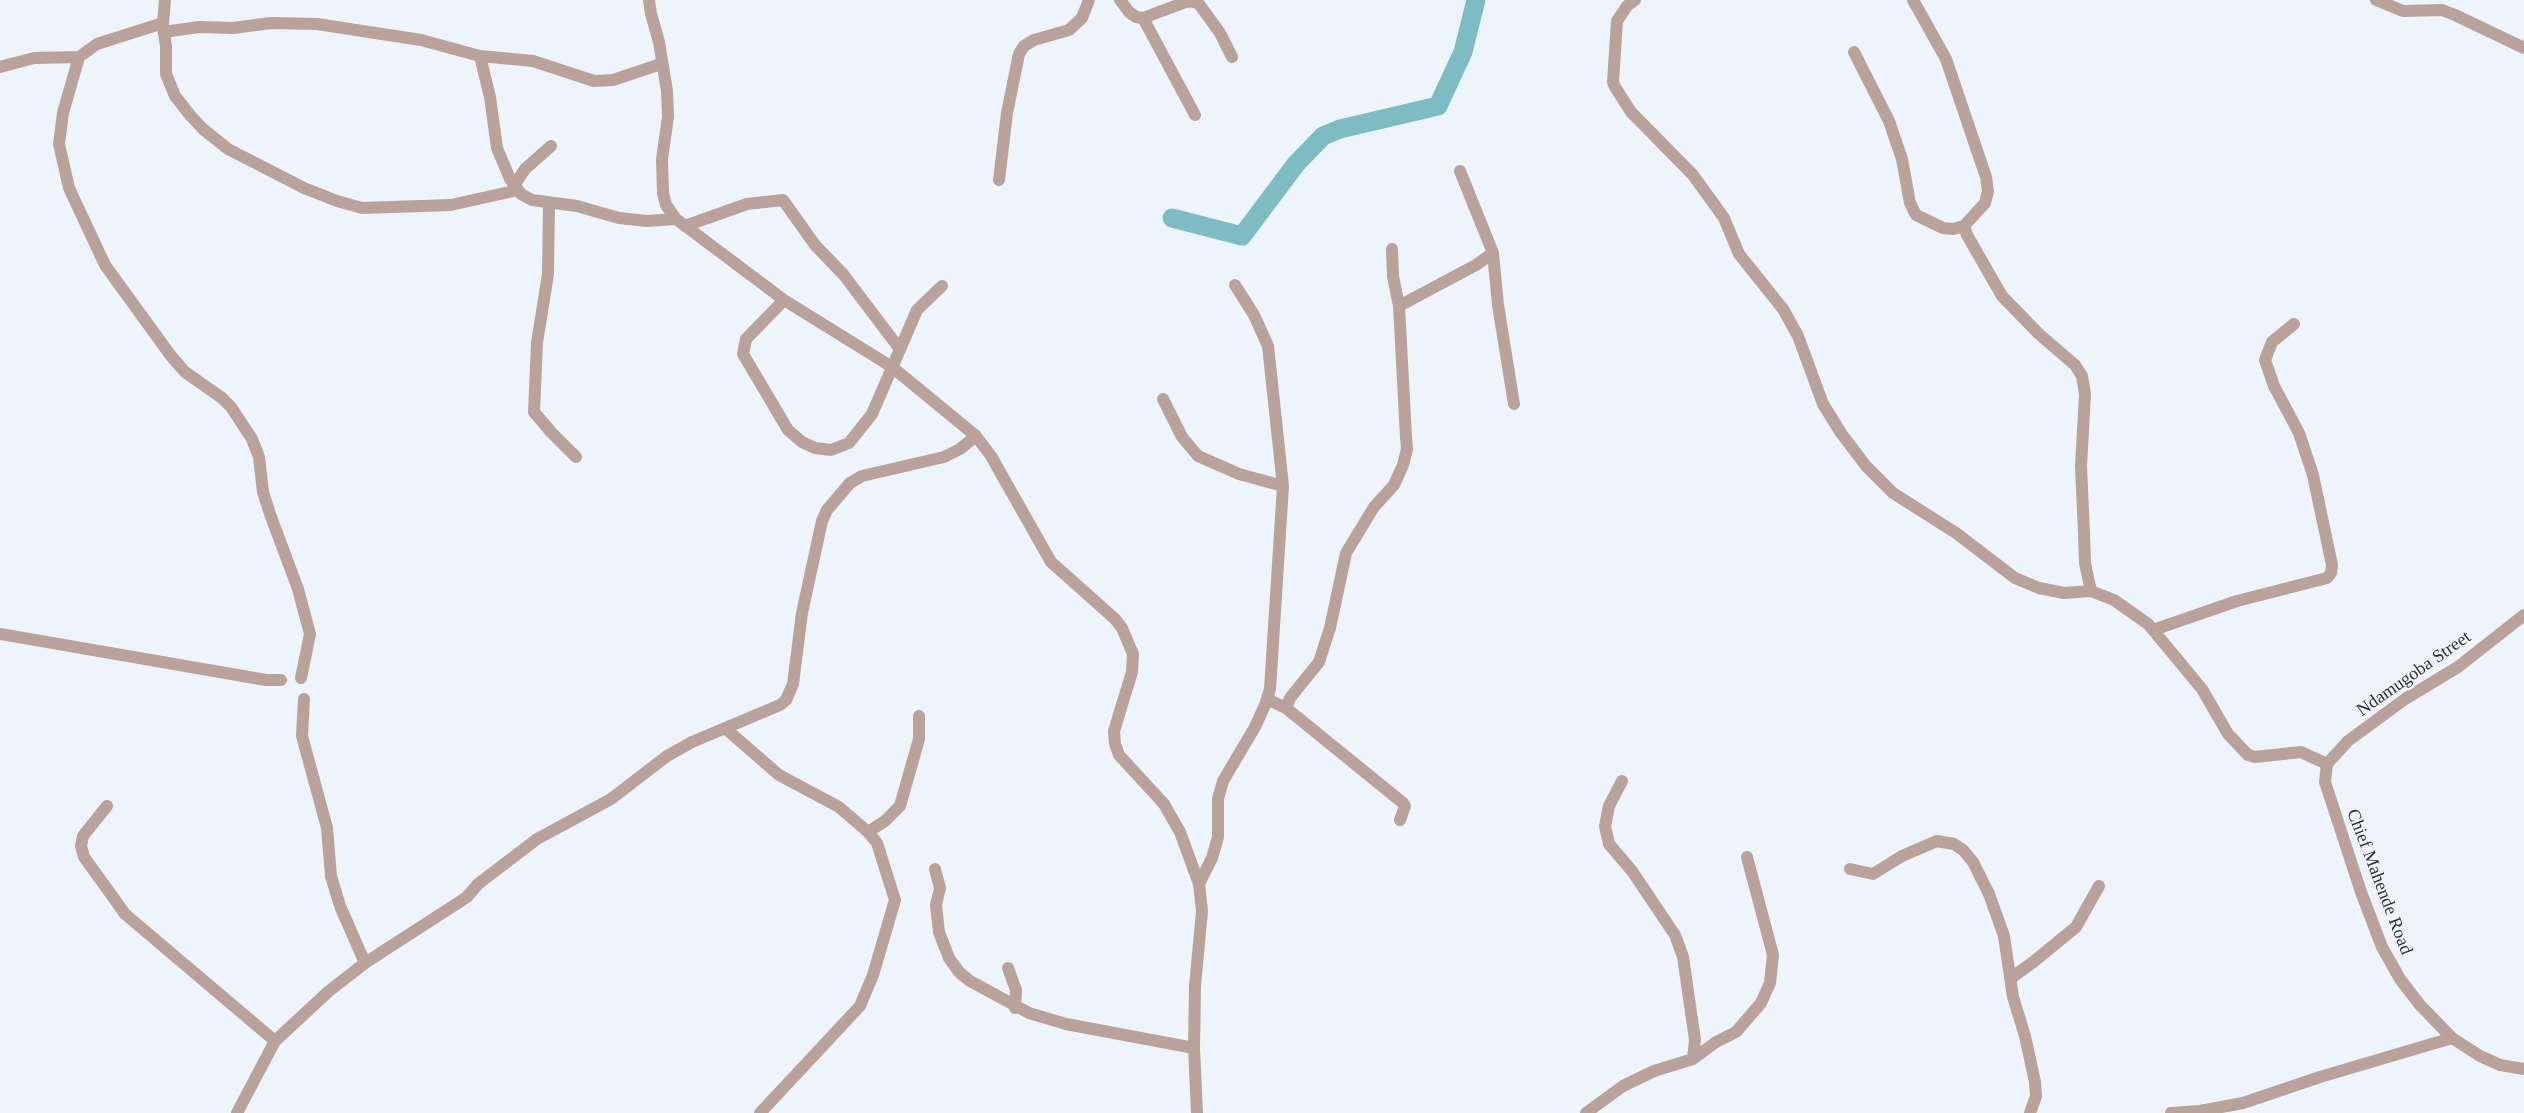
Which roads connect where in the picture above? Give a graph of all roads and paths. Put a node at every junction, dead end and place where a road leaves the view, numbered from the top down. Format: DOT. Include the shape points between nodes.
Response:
graph roads {
  1 [pos="164,0"];
  2 [pos="649,0"];
  3 [pos="1089,0"];
  4 [pos="1120,0"];
  5 [pos="1635,0"];
  6 [pos="1913,0"];
  7 [pos="2375,0"];
  8 [pos="1143,18"];
  9 [pos="163,28"];
  10 [pos="2524,48"];
  11 [pos="1854,52"];
  12 [pos="480,56"];
  13 [pos="79,57"];
  14 [pos="1232,57"];
  15 [pos="661,64"];
  16 [pos="0,66"];
  17 [pos="1195,115"];
  18 [pos="551,146"];
  19 [pos="1460,171"];
  20 [pos="999,180"];
  21 [pos="516,188"];
  22 [pos="549,203"];
  23 [pos="680,223"];
  24 [pos="1964,226"];
  25 [pos="1392,249"];
  26 [pos="1493,253"];
  27 [pos="1235,285"];
  28 [pos="942,286"];
  29 [pos="784,300"];
  30 [pos="1399,306"];
  31 [pos="2294,324"];
  32 [pos="899,348"];
  33 [pos="892,367"];
  34 [pos="1163,399"];
  35 [pos="1514,404"];
  36 [pos="976,436"];
  37 [pos="576,457"];
  38 [pos="1283,486"];
  39 [pos="2091,591"];
  40 [pos="2524,615"];
  41 [pos="2154,630"];
  42 [pos="0,634"];
  43 [pos="301,678"];
  44 [pos="281,680"];
  45 [pos="304,699"];
  46 [pos="1267,699"];
  47 [pos="1286,708"];
  48 [pos="919,716"];
  49 [pos="726,729"];
  50 [pos="2327,764"];
  51 [pos="1622,781"];
  52 [pos="107,806"];
  53 [pos="1400,820"];
  54 [pos="868,832"];
  55 [pos="1747,858"];
  56 [pos="935,869"];
  57 [pos="1850,869"];
  58 [pos="1199,884"];
  59 [pos="2099,886"];
  60 [pos="365,963"];
  61 [pos="1008,968"];
  62 [pos="2011,978"];
  63 [pos="1015,1007"];
  64 [pos="2452,1038"];
  65 [pos="275,1041"];
  66 [pos="1194,1048"];
  67 [pos="1693,1059"];
  68 [pos="2524,1069"];
  69 [pos="237,1113"];
  70 [pos="760,1113"];
  71 [pos="1197,1113"];
  72 [pos="1586,1113"];
  73 [pos="2030,1113"];
  74 [pos="2171,1113"];
  1 -- 9 [label="street"];
  2 -- 15 [label="street"];
  3 -- 20 [label="street" via="1082,18 1069,30 1034,40 1019,54"];
  4 -- 8 [label="street" via="1129,12"];
  5 -- 39 [label="street" via="1617,21 1612,82 1631,112 1693,175 1724,218 1740,254 1783,309 1824,404 1866,466 1893,493 2015,578 2064,593"];
  6 -- 24 [label="street" via="1946,59 1986,177 1984,203"];
  7 -- 10 [label="street" via="2403,11 2442,10"];
  8 -- 14 [label="street" via="1185,2 1199,4"];
  8 -- 17 [label="street"];
  9 -- 12 [label="street" via="317,24 421,40"];
  9 -- 13 [label="street" via="97,44"];
  9 -- 21 [label="street" via="166,74 190,115 228,149 304,188 362,208 451,205"];
  11 -- 24 [label="street" via="1889,121 1916,215 1943,228"];
  12 -- 15 [label="street" via="533,61 594,81 613,80"];
  12 -- 21 [label="street" via="497,148"];
  13 -- 16 [label="street" via="34,58"];
  13 -- 43 [label="street" via="59,144 69,188 105,265 171,356 231,407 252,439 263,492 310,634"];
  15 -- 23 [label="street" via="668,117 663,192 666,205"];
  18 -- 21 [label="street" via="530,164"];
  19 -- 26 [label="street"];
  21 -- 22 [label="street" via="531,200"];
  22 -- 23 [label="street" via="633,220"];
  22 -- 37 [label="street" via="548,274 537,343 534,412"];
  23 -- 29 [label="street"];
  23 -- 32 [label="street" via="747,204 783,200"];
  24 -- 39 [label="street" via="2002,296 2082,376 2083,520"];
  25 -- 30 [label="street"];
  26 -- 30 [label="street"];
  26 -- 35 [label="street"];
  27 -- 38 [label="street" via="1268,346"];
  28 -- 32 [label="street" via="917,310"];
  29 -- 33 [label="street"];
  29 -- 33 [label="street" via="746,339 743,354 788,430 802,442 831,450 849,443 872,414"];
  30 -- 47 [label="street" via="1407,449 1403,465 1346,553 1319,662"];
  31 -- 41 [label="street" via="2272,342 2265,360 2313,475 2331,573 2327,578 2237,601"];
  32 -- 33 [label="street"];
  33 -- 36 [label="street"];
  34 -- 38 [label="street" via="1182,438 1198,456"];
  36 -- 49 [label="street" via="944,457 862,476 850,483 822,521 790,696"];
  36 -- 58 [label="street" via="1051,562 1122,628 1133,654 1132,672 1114,731 1115,744 1119,755 1164,804"];
  38 -- 46 [label="street"];
  39 -- 41 [label="street" via="2113,600"];
  40 -- 50 [label="street, Ndamugoba Street" via="2458,667 2348,741"];
  41 -- 50 [label="street" via="2202,689 2239,747 2255,757 2301,752"];
  42 -- 44 [label="street"];
  45 -- 60 [label="street" via="302,736 327,828 331,876"];
  46 -- 47 [label="street"];
  46 -- 58 [label="street" via="1223,782 1218,836"];
  47 -- 53 [label="street" via="1403,803"];
  48 -- 54 [label="street" via="919,739 900,806"];
  49 -- 54 [label="street" via="779,775 839,807"];
  49 -- 60 [label="street" via="667,756 611,799 537,839 467,897"];
  50 -- 64 [label="street, Chief Mahende Road" via="2330,801 2382,947 2400,979"];
  51 -- 67 [label="street" via="1609,806 1605,826 1609,844 1675,935 1683,957 1695,1041"];
  52 -- 65 [label="street" via="83,836 84,857 125,914"];
  54 -- 70 [label="street" via="877,843 895,900 864,1000"];
  55 -- 67 [label="street" via="1773,955 1770,983 1736,1032"];
  56 -- 63 [label="street" via="940,888 937,922 949,958 970,981"];
  57 -- 62 [label="street" via="1872,874 1937,841 1964,850 1989,894 2004,936"];
  58 -- 66 [label="street" via="1202,911"];
  59 -- 62 [label="street" via="2076,927"];
  60 -- 65 [label="street"];
  61 -- 63 [label="street" via="1016,990"];
  62 -- 73 [label="street" via="2035,1082"];
  63 -- 66 [label="street" via="1066,1024"];
  64 -- 68 [label="street, Chief Mahende Road" via="2490,1060"];
  64 -- 74 [label="street" via="2243,1103"];
  65 -- 69 [label="street"];
  66 -- 71 [label="street"];
  67 -- 72 [label="street" via="1623,1086"];
}
